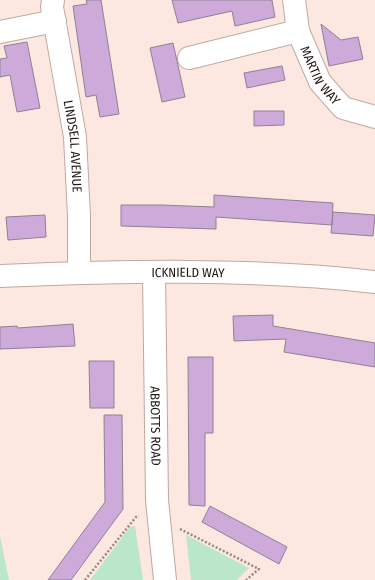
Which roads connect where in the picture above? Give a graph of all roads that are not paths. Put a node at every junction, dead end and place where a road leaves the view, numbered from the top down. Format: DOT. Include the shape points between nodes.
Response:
graph roads {
  1 [pos="294,0"];
  2 [pos="54,10"];
  3 [pos="298,31"];
  4 [pos="0,32"];
  5 [pos="189,58"];
  6 [pos="375,117"];
  7 [pos="154,272"];
  8 [pos="79,273"];
  9 [pos="0,276"];
  10 [pos="375,282"];
  11 [pos="165,580"];
  1 -- 3 [label="street, MARTIN WAY"];
  2 -- 4 [label="street, LINDSELL AVENUE"];
  2 -- 8 [label="street, LINDSELL AVENUE" via="74,137 79,216"];
  3 -- 5 [label="street, MARTIN WAY"];
  3 -- 6 [label="street, MARTIN WAY" via="320,82 343,108"];
  7 -- 8 [label="street, ICKNIELD WAY"];
  7 -- 10 [label="street, ICKNIELD WAY" via="218,271"];
  7 -- 11 [label="street, ABBOTTS ROAD" via="160,524"];
  8 -- 9 [label="street, ICKNIELD WAY"];
}
